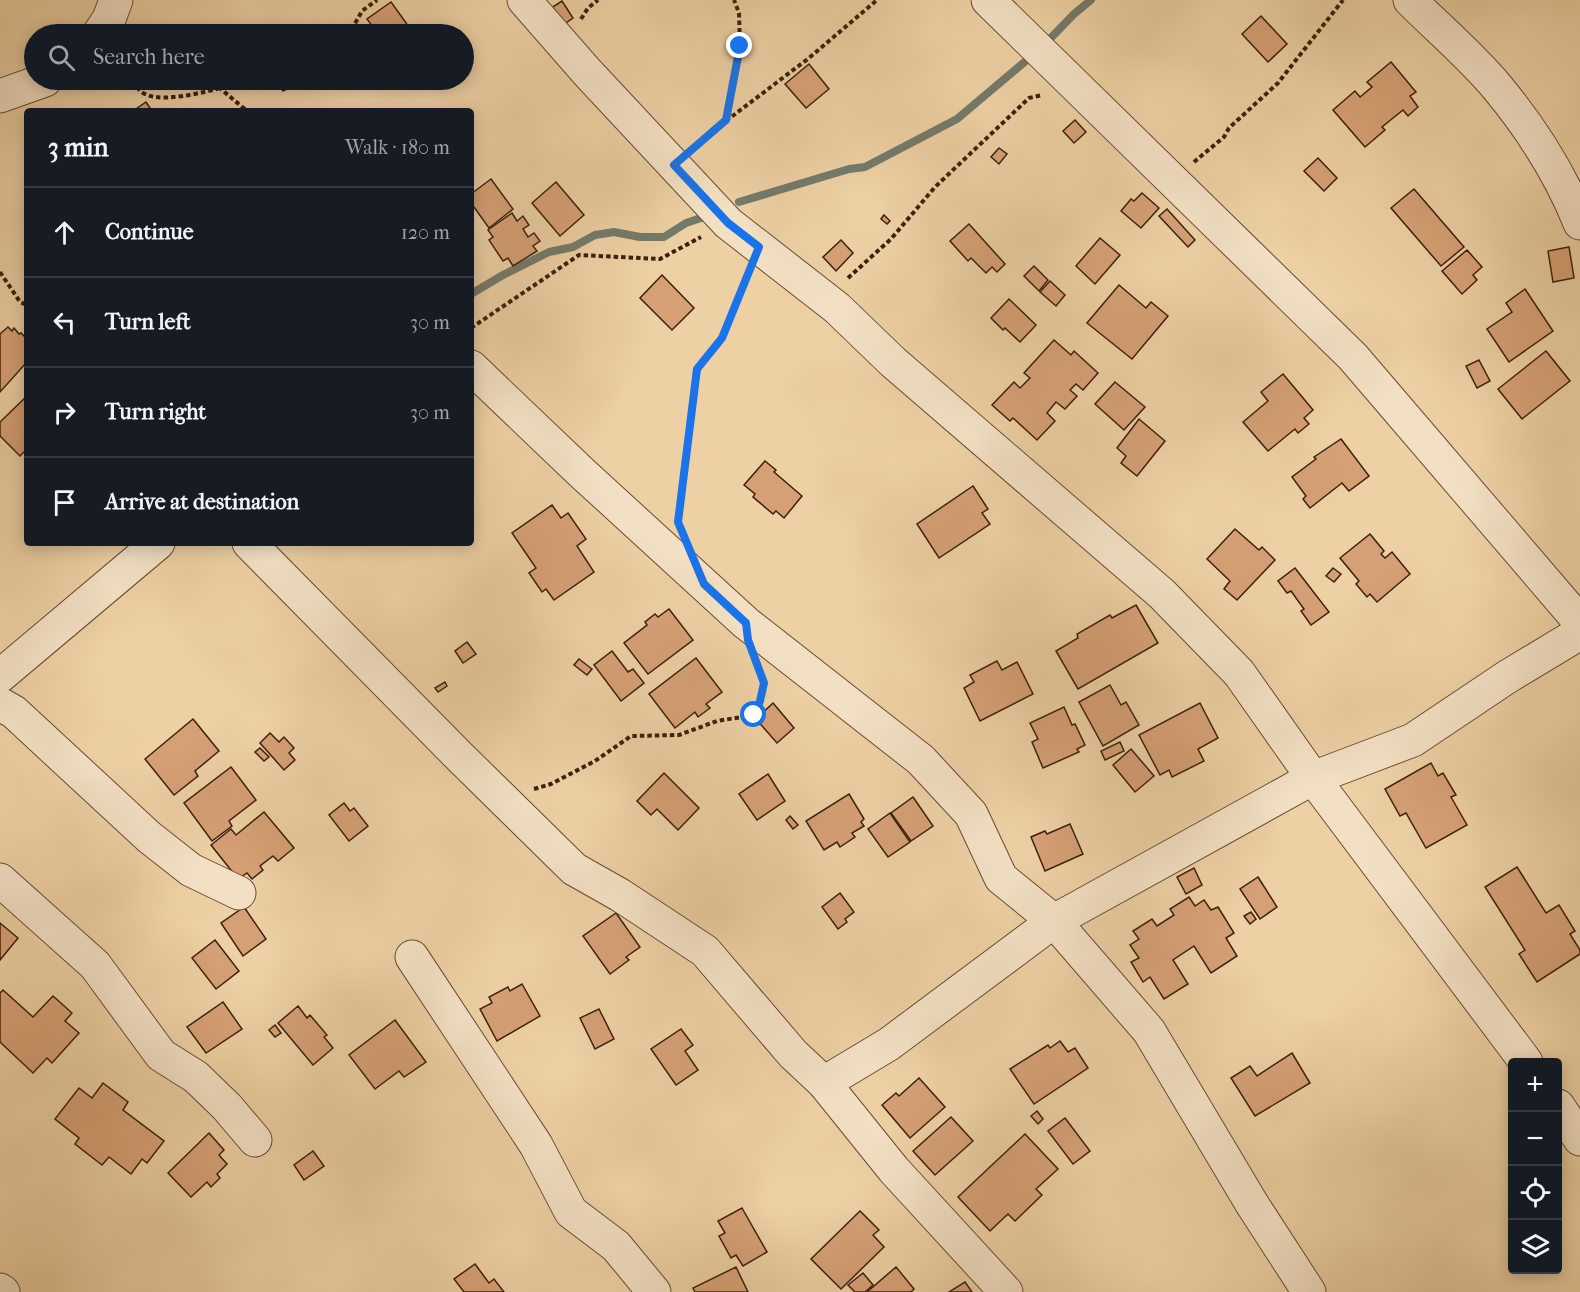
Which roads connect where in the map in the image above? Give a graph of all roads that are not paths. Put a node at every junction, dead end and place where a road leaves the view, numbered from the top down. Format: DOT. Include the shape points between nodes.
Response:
graph roads {
  1 [pos="116,0"];
  2 [pos="524,0"];
  3 [pos="988,0"];
  4 [pos="1410,0"];
  5 [pos="106,24"];
  6 [pos="24,87"];
  7 [pos="0,96"];
  8 [pos="1580,223"];
  9 [pos="474,370"];
  10 [pos="154,546"];
  11 [pos="252,546"];
  12 [pos="1580,622"];
  13 [pos="1580,633"];
  14 [pos="0,676"];
  15 [pos="0,704"];
  16 [pos="1313,778"];
  17 [pos="0,880"];
  18 [pos="239,893"];
  19 [pos="1054,921"];
  20 [pos="412,957"];
  21 [pos="1523,1058"];
  22 [pos="824,1083"];
  23 [pos="1561,1112"];
  24 [pos="1580,1139"];
  25 [pos="255,1140"];
  26 [pos="654,1292"];
  27 [pos="1006,1292"];
  28 [pos="1309,1292"];
  1 -- 5 [label="street"];
  2 -- 16 [label="street" via="728,223 825,298 893,362 1162,594 1239,673"];
  3 -- 12 [label="street" via="1353,357"];
  4 -- 8 [label="street" via="1510,104 1546,154"];
  6 -- 7 [label="street"];
  9 -- 19 [label="street" via="746,623 921,760 971,814 1001,878"];
  10 -- 14 [label="street"];
  11 -- 22 [label="street" via="574,869 705,951 793,1054"];
  13 -- 16 [label="street" via="1413,740"];
  15 -- 18 [label="street" via="14,712 149,837 191,870"];
  16 -- 19 [label="street"];
  16 -- 21 [label="street"];
  17 -- 25 [label="street" via="95,965 161,1054 196,1077"];
  19 -- 22 [label="street" via="889,1044"];
  19 -- 28 [label="street" via="1149,1031"];
  20 -- 26 [label="street" via="536,1145 572,1212 616,1246"];
  22 -- 27 [label="street" via="894,1170"];
  23 -- 24 [label="street"];
}
